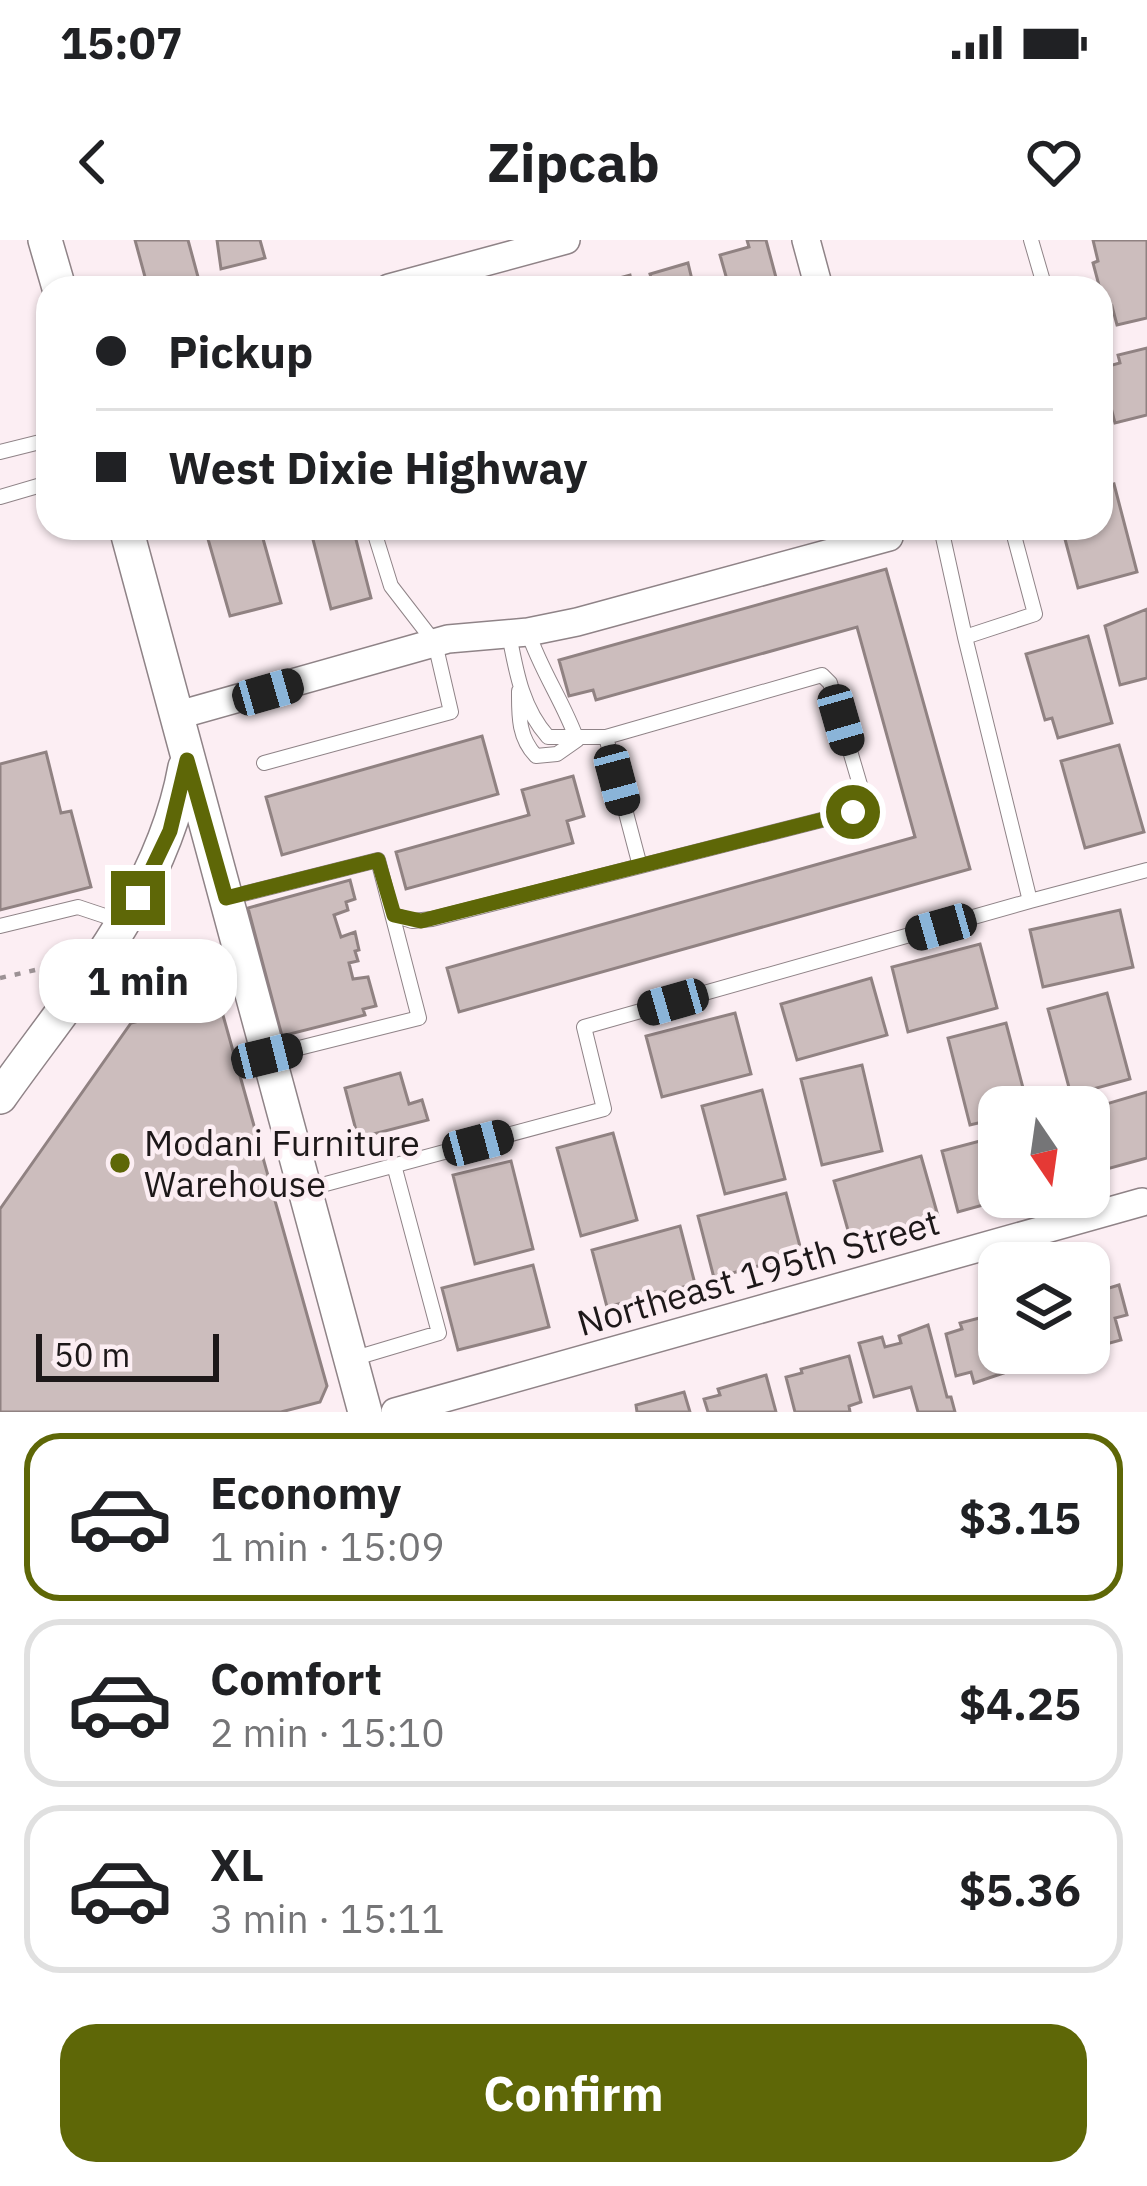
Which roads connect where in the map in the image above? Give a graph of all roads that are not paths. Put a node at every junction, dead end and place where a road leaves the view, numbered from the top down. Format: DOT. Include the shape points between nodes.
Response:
graph roads {
  1 [pos="45,240"];
  2 [pos="566,240"];
  3 [pos="806,240"];
  4 [pos="1031,240"];
  5 [pos="56,276"];
  6 [pos="433,276"];
  7 [pos="816,276"];
  8 [pos="1042,276"];
  9 [pos="36,443"];
  10 [pos="0,452"];
  11 [pos="36,486"];
  12 [pos="0,497"];
  13 [pos="129,540"];
  14 [pos="377,540"];
  15 [pos="859,540"];
  16 [pos="943,540"];
  17 [pos="1015,540"];
  18 [pos="518,633"];
  19 [pos="965,637"];
  20 [pos="435,643"];
  21 [pos="175,716"];
  22 [pos="606,737"];
  23 [pos="577,740"];
  24 [pos="187,760"];
  25 [pos="264,763"];
  26 [pos="640,866"];
  27 [pos="1147,870"];
  28 [pos="226,898"];
  29 [pos="1030,902"];
  30 [pos="394,915"];
  31 [pos="123,922"];
  32 [pos="0,926"];
  33 [pos="267,1056"];
  34 [pos="0,1097"];
  35 [pos="394,1165"];
  36 [pos="303,1190"];
  37 [pos="1142,1202"];
  38 [pos="351,1359"];
  39 [pos="365,1412"];
  40 [pos="395,1412"];
  1 -- 5 [label="street"];
  2 -- 6 [label="street"];
  3 -- 7 [label="street"];
  4 -- 8 [label="lane"];
  9 -- 10 [label="lane"];
  11 -- 12 [label="lane"];
  13 -- 21 [label="street"];
  14 -- 20 [label="lane" via="391,586"];
  15 -- 18 [label="street"];
  16 -- 19 [label="lane"];
  17 -- 19 [label="lane" via="1035,614"];
  18 -- 20 [label="street"];
  18 -- 23 [label="lane"];
  18 -- 23 [label="lane" via="519,682 536,723 548,737"];
  19 -- 29 [label="lane"];
  20 -- 21 [label="street"];
  20 -- 25 [label="lane" via="451,712"];
  21 -- 24 [label="street"];
  22 -- 23 [label="lane"];
  22 -- 26 [label="lane"];
  22 -- 26 [label="lane" via="822,675 863,795 853,812"];
  24 -- 28 [label="street"];
  24 -- 31 [label="street" via="170,831"];
  26 -- 30 [label="lane" via="432,919"];
  27 -- 29 [label="lane"];
  28 -- 30 [label="lane" via="378,860"];
  28 -- 33 [label="street"];
  29 -- 35 [label="lane" via="584,1027 604,1109"];
  30 -- 33 [label="lane" via="419,1018"];
  31 -- 32 [label="lane" via="78,907"];
  31 -- 34 [label="street"];
  33 -- 36 [label="street"];
  35 -- 36 [label="lane"];
  35 -- 38 [label="lane" via="439,1333"];
  36 -- 38 [label="street"];
  37 -- 40 [label="street, Northeast 195th Street"];
  38 -- 39 [label="street"];
}
